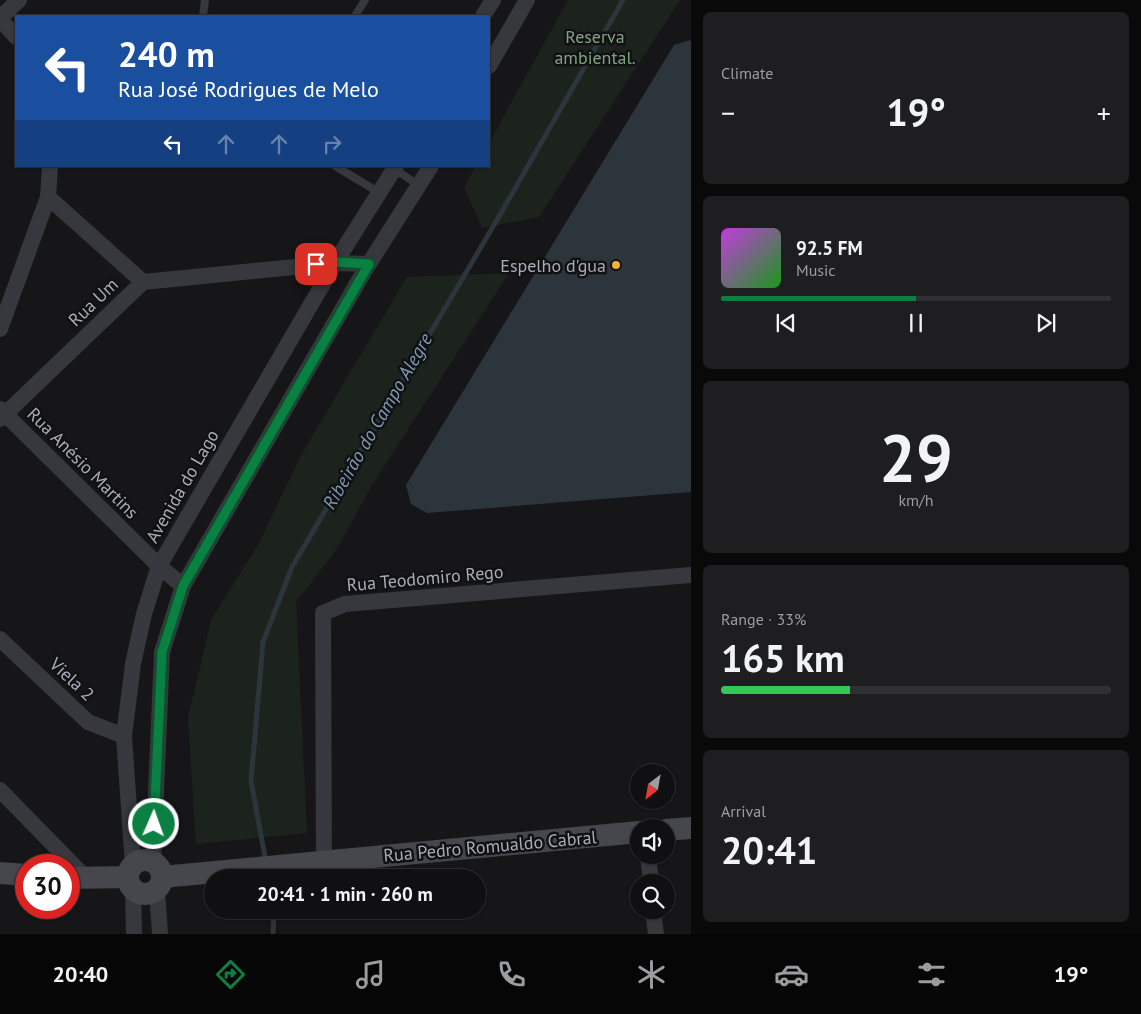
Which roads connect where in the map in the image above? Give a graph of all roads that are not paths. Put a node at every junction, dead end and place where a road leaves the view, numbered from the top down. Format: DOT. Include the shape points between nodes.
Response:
graph roads {
  1 [pos="19,0"];
  2 [pos="205,0"];
  3 [pos="365,0"];
  4 [pos="492,0"];
  5 [pos="527,0"];
  6 [pos="203,15"];
  7 [pos="357,15"];
  8 [pos="484,15"];
  9 [pos="7,26"];
  10 [pos="490,64"];
  11 [pos="50,167"];
  12 [pos="337,167"];
  13 [pos="393,167"];
  14 [pos="430,167"];
  15 [pos="420,186"];
  16 [pos="380,193"];
  17 [pos="48,197"];
  18 [pos="335,262"];
  19 [pos="369,264"];
  20 [pos="142,282"];
  21 [pos="0,329"];
  22 [pos="2,414"];
  23 [pos="159,566"];
  24 [pos="691,575"];
  25 [pos="183,586"];
  26 [pos="0,639"];
  27 [pos="124,736"];
  28 [pos="0,790"];
  29 [pos="691,828"];
  30 [pos="675,829"];
  31 [pos="630,833"];
  32 [pos="57,854"];
  33 [pos="324,862"];
  34 [pos="0,873"];
  35 [pos="15,874"];
  36 [pos="144,877"];
  37 [pos="80,878"];
  38 [pos="655,919"];
  39 [pos="134,934"];
  40 [pos="160,934"];
  41 [pos="656,934"];
  1 -- 9 [label="street"];
  2 -- 6 [label="lane"];
  3 -- 7 [label="lane"];
  4 -- 8 [label="street"];
  5 -- 10 [label="street"];
  11 -- 17 [label="street"];
  12 -- 16 [label="lane"];
  13 -- 15 [label="lane"];
  13 -- 16 [label="street, Avenida do Lago"];
  14 -- 15 [label="street"];
  15 -- 19 [label="street"];
  16 -- 18 [label="street, Avenida do Lago"];
  17 -- 20 [label="street, Rua Um"];
  17 -- 21 [label="street"];
  18 -- 19 [label="street"];
  18 -- 20 [label="street"];
  18 -- 23 [label="street, Avenida do Lago"];
  19 -- 25 [label="street"];
  20 -- 22 [label="street, Rua Um"];
  22 -- 23 [label="street, Rua Anésio Martins"];
  23 -- 25 [label="street, Rua Anésio Martins"];
  23 -- 27 [label="street, Avenida do Lago" via="133,664"];
  24 -- 33 [label="street, Rua Teodomiro Rego" via="344,604 323,613"];
  25 -- 36 [label="street" via="162,652"];
  26 -- 27 [label="street, Viela 2" via="88,722"];
  27 -- 36 [label="street, Avenida do Lago"];
  28 -- 32 [label="street"];
  29 -- 30 [label="street"];
  31 -- 33 [label="street, Rua Pedro Romualdo Cabral"];
  33 -- 36 [label="street, Rua Pedro Romualdo Cabral"];
  34 -- 35 [label="street"];
  36 -- 37 [label="street, Rua Pedro Romualdo Cabral"];
  36 -- 39 [label="street"];
  36 -- 40 [label="street"];
  38 -- 41 [label="street"];
}
